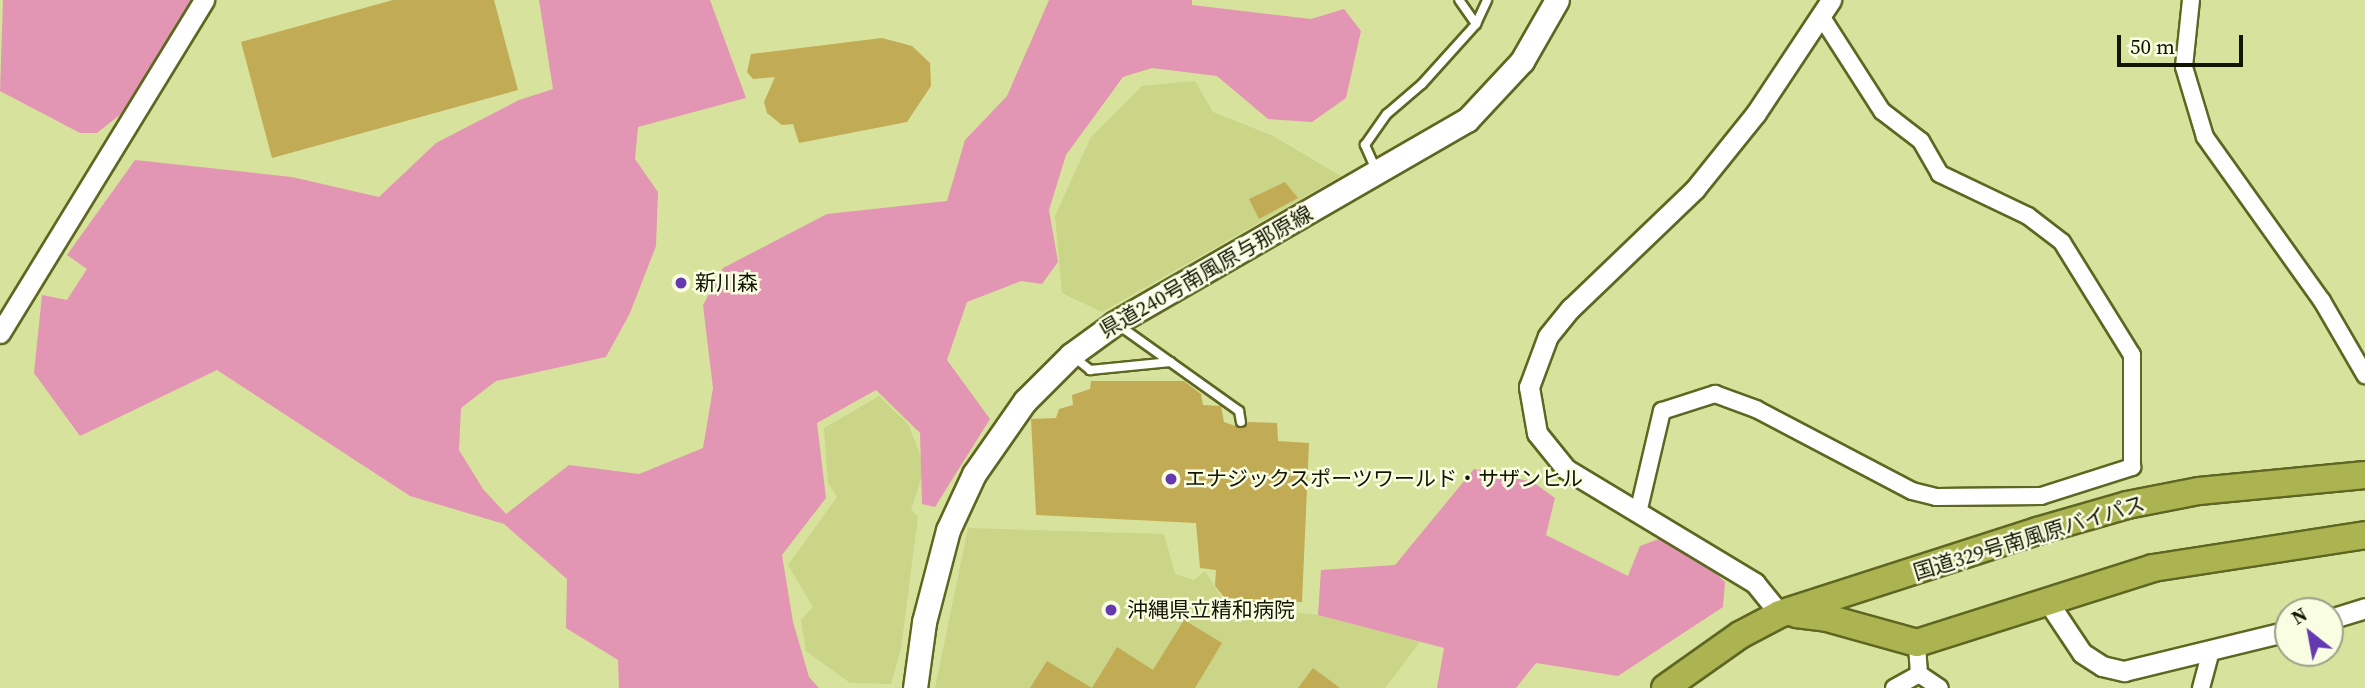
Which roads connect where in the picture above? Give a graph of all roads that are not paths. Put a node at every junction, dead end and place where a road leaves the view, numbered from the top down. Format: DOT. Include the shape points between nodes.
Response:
graph roads {
  1 [pos="204,0"];
  2 [pos="1459,0"];
  3 [pos="1487,0"];
  4 [pos="1557,0"];
  5 [pos="2191,0"];
  6 [pos="1826,8"];
  7 [pos="1476,23"];
  8 [pos="1378,174"];
  9 [pos="1115,323"];
  10 [pos="1,329"];
  11 [pos="1071,355"];
  12 [pos="1171,362"];
  13 [pos="2365,375"];
  14 [pos="1241,422"];
  15 [pos="2365,475"];
  16 [pos="1638,513"];
  17 [pos="2365,535"];
  18 [pos="2046,599"];
  19 [pos="2365,608"];
  20 [pos="1780,614"];
  21 [pos="2344,615"];
  22 [pos="2274,635"];
  23 [pos="1917,643"];
  24 [pos="2211,651"];
  25 [pos="1919,674"];
  26 [pos="915,688"];
  27 [pos="1665,688"];
  28 [pos="1894,688"];
  29 [pos="1940,688"];
  30 [pos="2201,688"];
  1 -- 10 [label="street"];
  2 -- 7 [label="lane"];
  3 -- 7 [label="lane"];
  4 -- 8 [label="main road, 県道240号南風原与那原線" via="1522,61 1489,100 1439,139"];
  5 -- 13 [label="street" via="2185,67 2205,137 2322,302"];
  6 -- 16 [label="street" via="1756,113 1695,189 1571,308 1536,359 1531,411 1548,451 1581,480"];
  6 -- 16 [label="street" via="1882,111 1921,141 1940,174 2028,216 2062,242 2132,355 2132,467 2041,496 1936,497 1912,491 1756,409 1715,394 1662,411"];
  7 -- 8 [label="lane" via="1422,84 1387,114 1365,145"];
  8 -- 9 [label="main road, 県道240号南風原与那原線"];
  9 -- 11 [label="main road, 県道240号南風原与那原線"];
  9 -- 12 [label="lane"];
  11 -- 12 [label="lane" via="1090,370"];
  11 -- 26 [label="main road, 県道240号南風原与那原線" via="994,442 960,500 938,557"];
  12 -- 14 [label="lane" via="1239,411"];
  15 -- 20 [label="highway, 国道329号南風原バイパス" via="2250,483 2127,505"];
  16 -- 20 [label="street" via="1755,583"];
  17 -- 18 [label="highway" via="2193,560"];
  18 -- 23 [label="highway"];
  18 -- 24 [label="street" via="2082,653 2102,666 2124,671"];
  19 -- 21 [label="street"];
  20 -- 23 [label="highway" via="1827,618"];
  20 -- 27 [label="highway, 国道329号南風原バイパス" via="1740,635"];
  22 -- 24 [label="street"];
  23 -- 25 [label="street"];
  24 -- 30 [label="street"];
  25 -- 28 [label="street"];
  25 -- 29 [label="street"];
}
